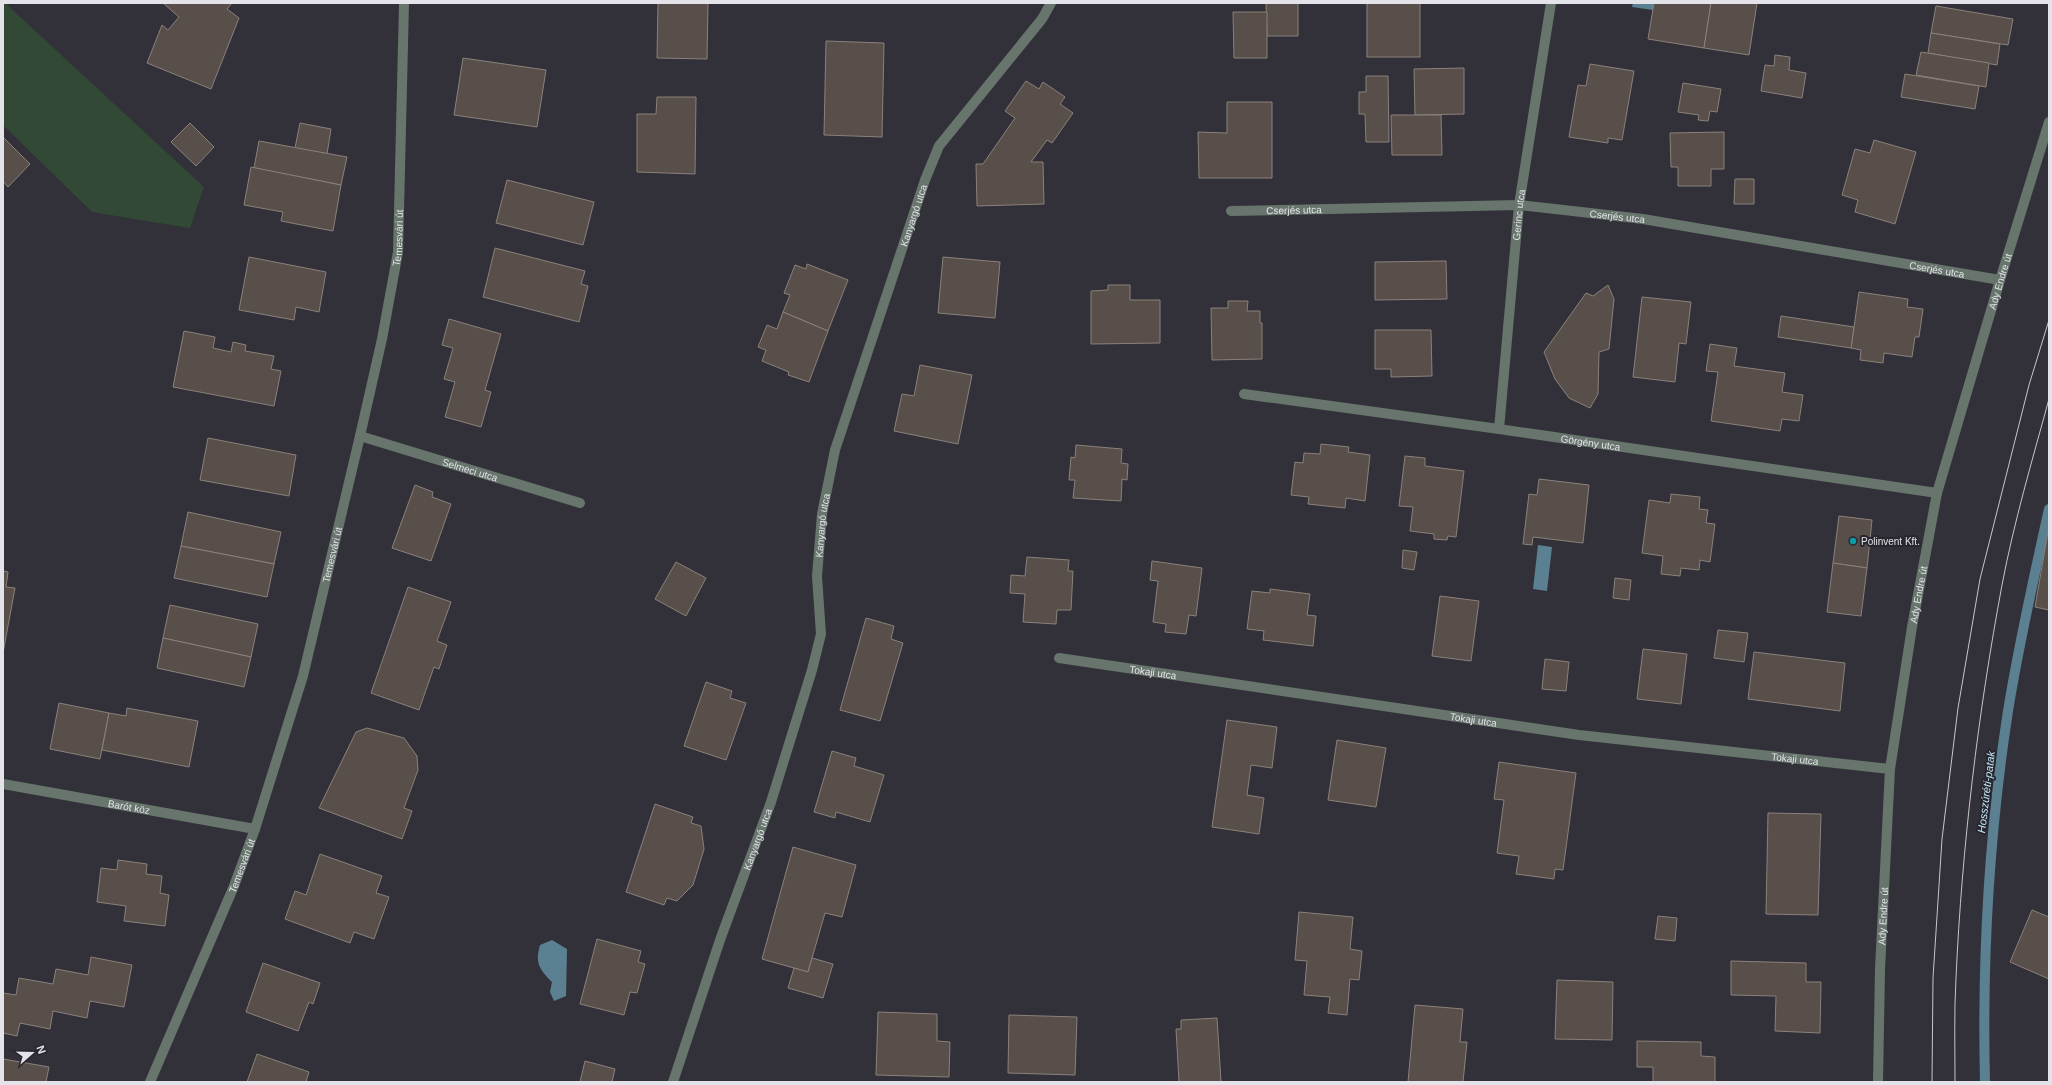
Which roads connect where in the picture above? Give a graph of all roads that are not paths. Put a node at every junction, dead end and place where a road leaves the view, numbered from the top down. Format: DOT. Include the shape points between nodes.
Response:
graph roads {
  1 [pos="404,3"];
  2 [pos="1052,3"];
  3 [pos="1551,3"];
  4 [pos="2049,122"];
  5 [pos="1519,204"];
  6 [pos="1231,211"];
  7 [pos="2000,280"];
  8 [pos="1244,394"];
  9 [pos="1499,429"];
  10 [pos="360,436"];
  11 [pos="1937,493"];
  12 [pos="580,504"];
  13 [pos="1059,658"];
  14 [pos="1890,769"];
  15 [pos="3,784"];
  16 [pos="255,829"];
  17 [pos="150,1082"];
  18 [pos="673,1082"];
  19 [pos="1878,1082"];
  1 -- 10 [label="street, Temesvári út" via="398,252"];
  2 -- 18 [label="street, Kanyargó utca" via="1042,19 938,146 925,180 835,450 822,514 817,576 821,634 812,670 770,802 720,940"];
  3 -- 5 [label="street, Gerinc utca"];
  4 -- 7 [label="street, Ady Endre út"];
  5 -- 6 [label="street, Cserjés utca"];
  5 -- 7 [label="street, Cserjés utca" via="1643,219"];
  5 -- 9 [label="street, Gerinc utca"];
  7 -- 11 [label="street, Ady Endre út"];
  8 -- 9 [label="street, Görgény utca"];
  9 -- 11 [label="street, Görgény utca"];
  10 -- 12 [label="street, Selmeci utca"];
  10 -- 16 [label="street, Temesvári út" via="304,676"];
  11 -- 14 [label="street, Ady Endre út"];
  13 -- 14 [label="street, Tokaji utca" via="1579,735"];
  14 -- 19 [label="street, Ady Endre út" via="1880,969"];
  15 -- 16 [label="street, Barót köz"];
  16 -- 17 [label="street, Temesvári út" via="234,886"];
}
